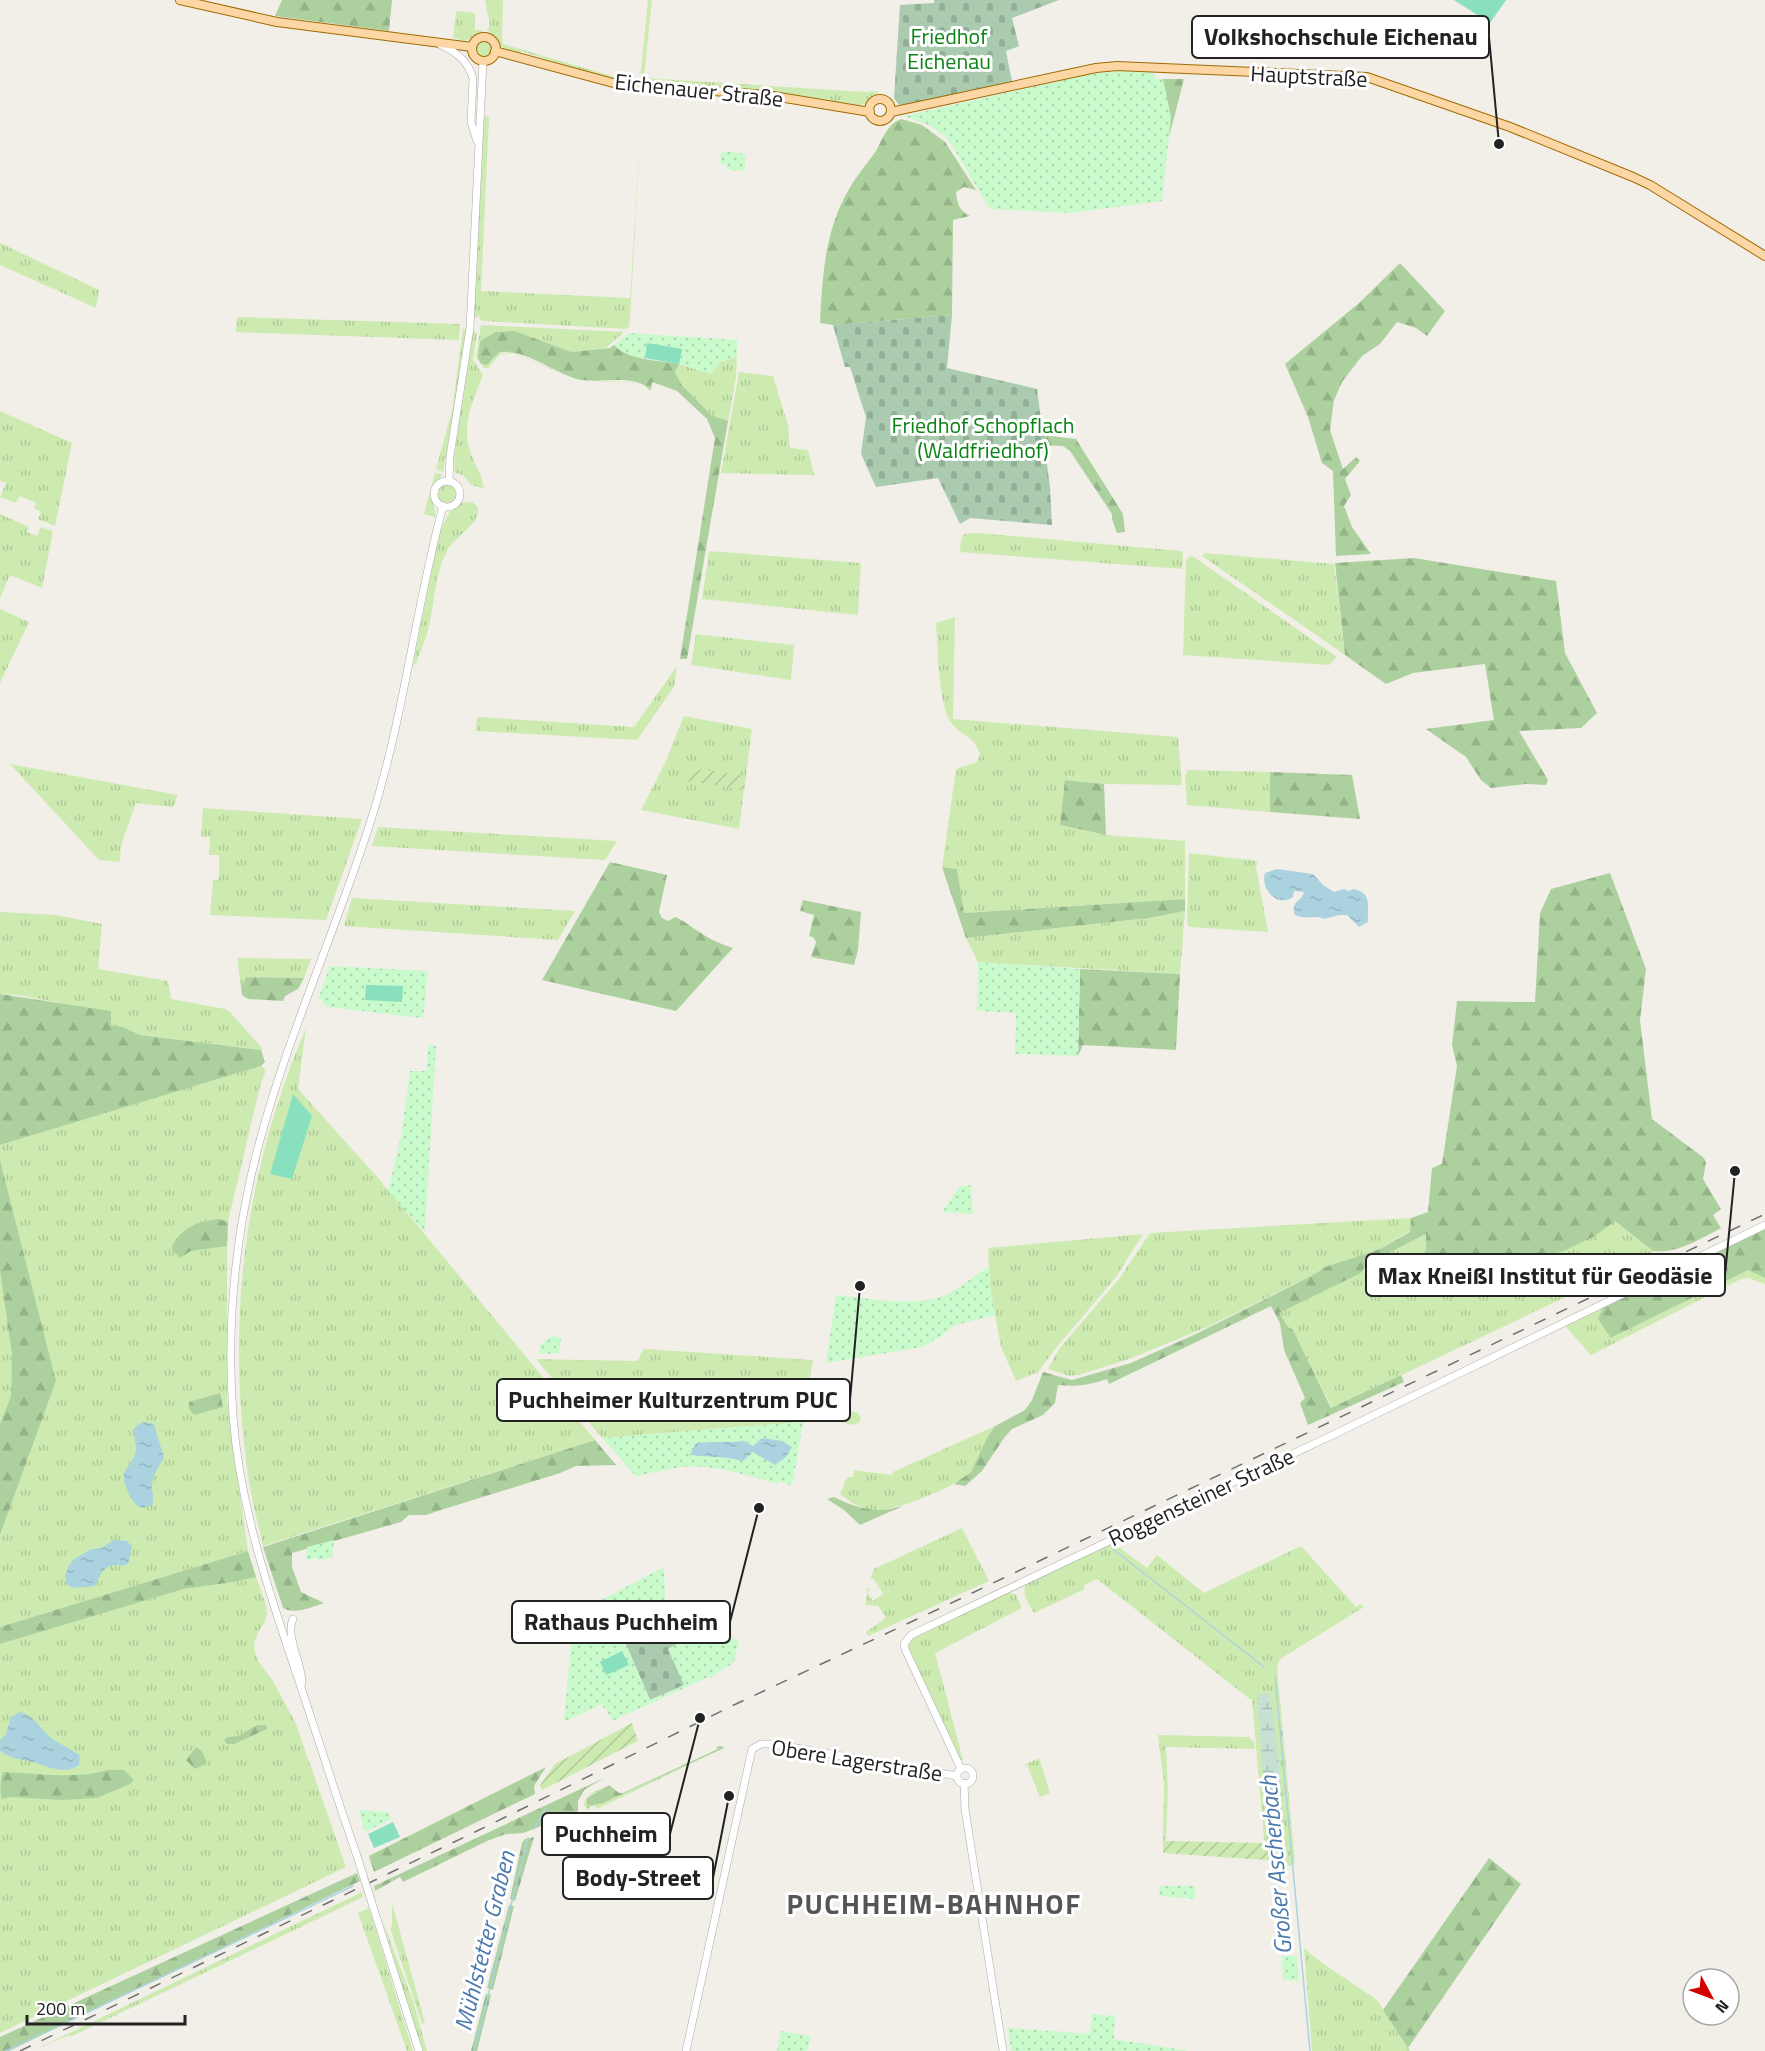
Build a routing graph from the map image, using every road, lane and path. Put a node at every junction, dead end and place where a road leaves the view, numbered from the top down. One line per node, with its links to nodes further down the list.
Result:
1 (180, 0): 2 (main road)
2 (435, 41): 3 (main road); 8 (street)
3 (472, 47): 4 (main road); 5 (main road)
4 (495, 51): 5 (main road); 6 (main road, Eichenauer Straße)
5 (483, 61): 8 (street)
6 (870, 112): 7 (main road); 7 (main road)
7 (891, 112): 9 (main road, Hauptstraße)
8 (478, 146): 10 (street)
9 (1765, 256)
10 (448, 482): 11 (street); 11 (street)
11 (443, 506): 14 (street)
12 (1765, 1225): 15 (street, Roggensteiner Straße)
13 (293, 1618): 14 (street)
14 (302, 1692): 17 (street, bridge)
15 (959, 1773): 16 (street, Obere Lagerstraße); 16 (street, Obere Lagerstraße); 18 (street, Obere Lagerstraße)
16 (964, 1783): 19 (street, Obere Lagerstraße)
17 (419, 2051)
18 (686, 2051)
19 (1003, 2051)

